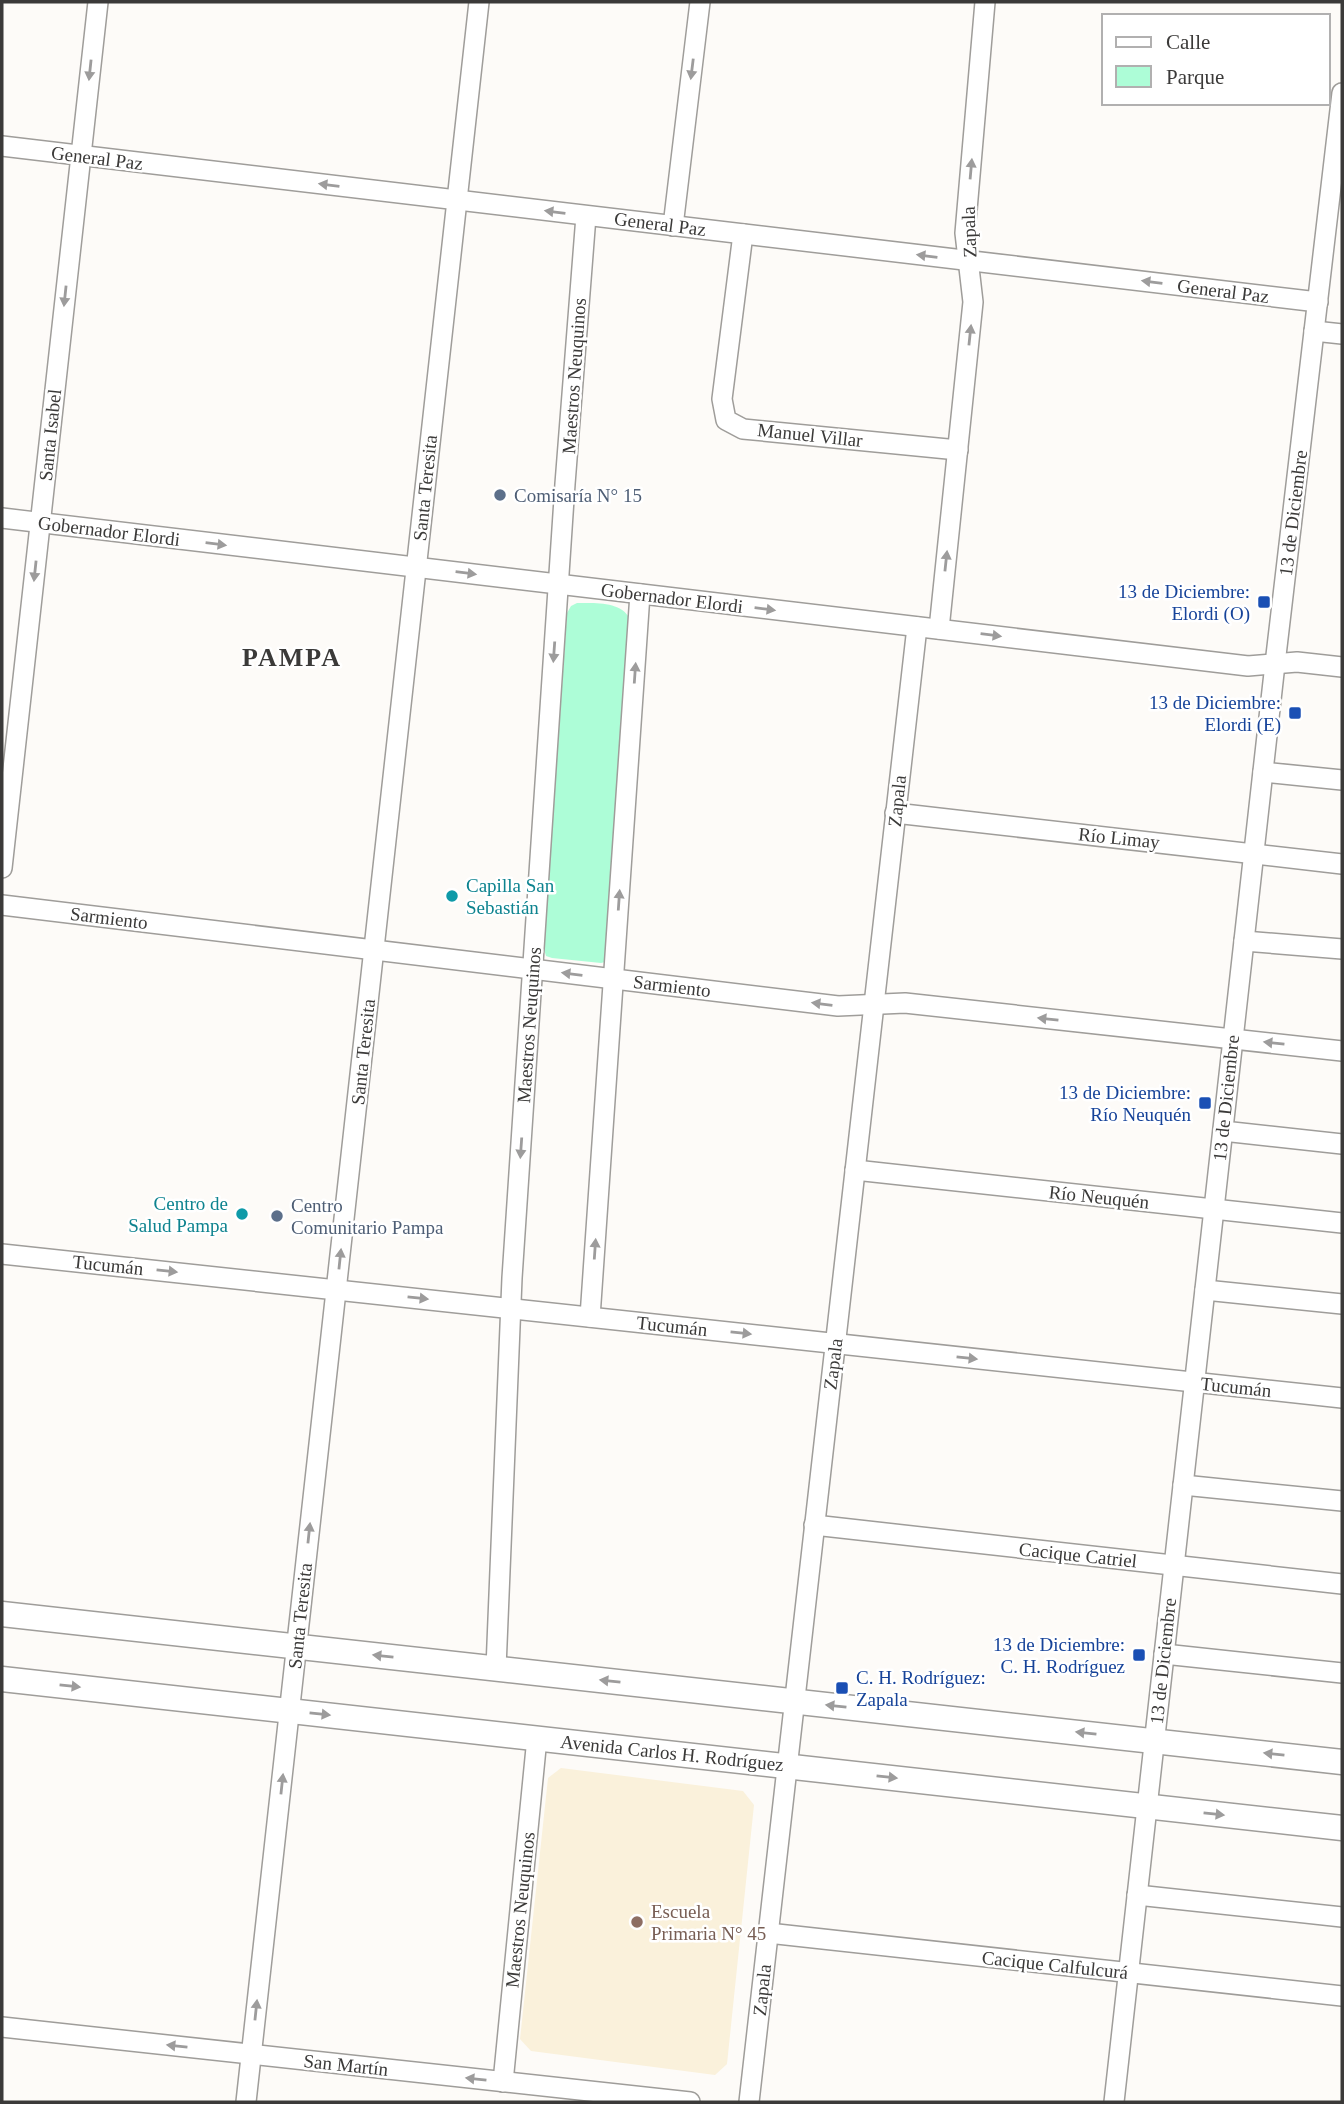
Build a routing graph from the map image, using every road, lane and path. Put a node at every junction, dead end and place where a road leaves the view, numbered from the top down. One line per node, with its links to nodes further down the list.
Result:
1 (98, 2): 7 (street, Santa Isabel, one-way to 7)
2 (479, 2): 8 (street, Santa Teresita)
3 (700, 2): 10 (street, one-way to 10)
4 (985, 2): 12 (street, Zapala, one-way to 4)
5 (1342, 93): 13 (street, 13 de Diciembre)
6 (2, 146): 7 (street, General Paz)
7 (81, 156): 8 (street, General Paz, one-way to 7); 18 (street, Santa Isabel, one-way to 18)
8 (457, 200): 9 (street, General Paz, one-way to 8); 19 (street, Santa Teresita)
9 (586, 216): 10 (street, General Paz); 20 (street, Maestros Neuquinos)
10 (673, 226): 11 (street, General Paz)
11 (743, 234): 12 (street, General Paz, one-way to 11); 16 (street, Manuel Villar)
12 (969, 261): 13 (street, General Paz, one-way to 12); 16 (street, Zapala, one-way to 12)
13 (1318, 302): 14 (street, 13 de Diciembre)
14 (1314, 331): 15 (street); 24 (street, 13 de Diciembre)
15 (1342, 334)
16 (958, 450): 23 (street, Zapala, one-way to 16)
17 (2, 518): 18 (street, Gobernador Elordi)
18 (40, 523): 19 (street, Gobernador Elordi, one-way to 19); 31 (street, Santa Isabel, one-way to 31)
19 (416, 567): 20 (street, Gobernador Elordi, one-way to 20); 35 (street, Santa Teresita)
20 (558, 584): 21 (street, Gobernador Elordi); 36 (street, Maestros Neuquinos, one-way to 36)
21 (640, 594): 22 (street, Gobernador Elordi, one-way to 22); 37 (street, one-way to 21)
22 (917, 626): 23 (street, Gobernador Elordi); 28 (street, Zapala)
23 (939, 629): 24 (street, Gobernador Elordi, one-way to 24)
24 (1275, 664): 25 (street, Gobernador Elordi); 26 (street, 13 de Diciembre)
25 (1342, 667)
26 (1263, 772): 27 (street); 29 (street, 13 de Diciembre)
27 (1342, 780)
28 (895, 813): 29 (street, Río Limay); 38 (street, Zapala)
29 (1254, 853): 30 (street, Río Limay); 33 (street, 13 de Diciembre)
30 (1342, 864)
31 (2, 868)
32 (2, 905): 35 (street, Sarmiento)
33 (1244, 941): 34 (street); 39 (street, 13 de Diciembre)
34 (1342, 949)
35 (374, 950): 36 (street, Sarmiento); 47 (street, Santa Teresita, one-way to 35)
36 (533, 969): 37 (street, Sarmiento, one-way to 36); 50 (street, Maestros Neuquinos, one-way to 50)
37 (614, 979): 38 (street, Sarmiento, one-way to 37); 51 (street, one-way to 37)
38 (874, 1005): 39 (street, Sarmiento, one-way to 38); 43 (street, Zapala)
39 (1233, 1039): 40 (street, Sarmiento, one-way to 39); 41 (street, 13 de Diciembre)
40 (1342, 1051)
41 (1223, 1131): 42 (street); 44 (street, 13 de Diciembre)
42 (1342, 1144)
43 (855, 1170): 44 (street, Río Neuquén); 52 (street, Zapala)
44 (1214, 1209): 45 (street, Río Neuquén); 48 (street, 13 de Diciembre)
45 (1342, 1223)
46 (2, 1254): 47 (street, Tucumán, one-way to 47)
47 (336, 1290): 50 (street, Tucumán, one-way to 50); 61 (street, Santa Teresita, one-way to 47)
48 (1205, 1290): 49 (street); 53 (street, 13 de Diciembre)
49 (1342, 1304)
50 (511, 1308): 51 (street, Tucumán); 63 (street, Maestros Neuquinos)
51 (590, 1317): 52 (street, Tucumán, one-way to 52)
52 (835, 1343): 53 (street, Tucumán, one-way to 53); 57 (street, Zapala)
53 (1194, 1382): 54 (street, Tucumán); 55 (street, 13 de Diciembre)
54 (1342, 1398)
55 (1183, 1485): 56 (street); 58 (street, 13 de Diciembre)
56 (1342, 1501)
57 (814, 1525): 58 (street, Cacique Catriel); 66 (street, Zapala)
58 (1174, 1566): 59 (street, Cacique Catriel); 62 (street, 13 de Diciembre)
59 (1342, 1584)
60 (2, 1614): 61 (main road)
61 (297, 1646): 63 (main road, one-way to 61); 67 (street, Santa Teresita)
62 (1164, 1654): 64 (street); 69 (street, 13 de Diciembre)
63 (496, 1668): 66 (main road, one-way to 63)
64 (1342, 1673)
65 (2, 1679): 67 (main road, Avenida Carlos H. Rodríguez, one-way to 67)
66 (794, 1701): 69 (main road, one-way to 66); 71 (street, Zapala)
67 (290, 1711): 68 (main road, Avenida Carlos H. Rodríguez, one-way to 68); 80 (street, Santa Teresita, one-way to 67)
68 (537, 1738): 71 (main road, Avenida Carlos H. Rodríguez); 81 (street, Maestros Neuquinos)
69 (1154, 1741): 70 (main road, one-way to 69); 72 (street, 13 de Diciembre)
70 (1342, 1762)
71 (787, 1766): 72 (main road, Avenida Carlos H. Rodríguez, one-way to 72); 76 (street, Zapala)
72 (1147, 1806): 73 (main road, Avenida Carlos H. Rodríguez, one-way to 73); 74 (street, 13 de Diciembre)
73 (1342, 1828)
74 (1137, 1895): 75 (street); 77 (street, 13 de Diciembre)
75 (1342, 1917)
76 (768, 1933): 77 (street, Cacique Calfulcurá); 85 (street, Zapala)
77 (1128, 1973): 78 (street, Cacique Calfulcurá); 86 (street, 13 de Diciembre)
78 (1342, 1997)
79 (2, 2027): 80 (street, San Martín, one-way to 79)
80 (251, 2054): 81 (street, San Martín, one-way to 80); 83 (street, Santa Teresita)
81 (503, 2082): 82 (street, San Martín)
82 (530, 2094): 84 (street, San Martín)
83 (246, 2102)
84 (690, 2102)
85 (749, 2102)
86 (1114, 2102)

